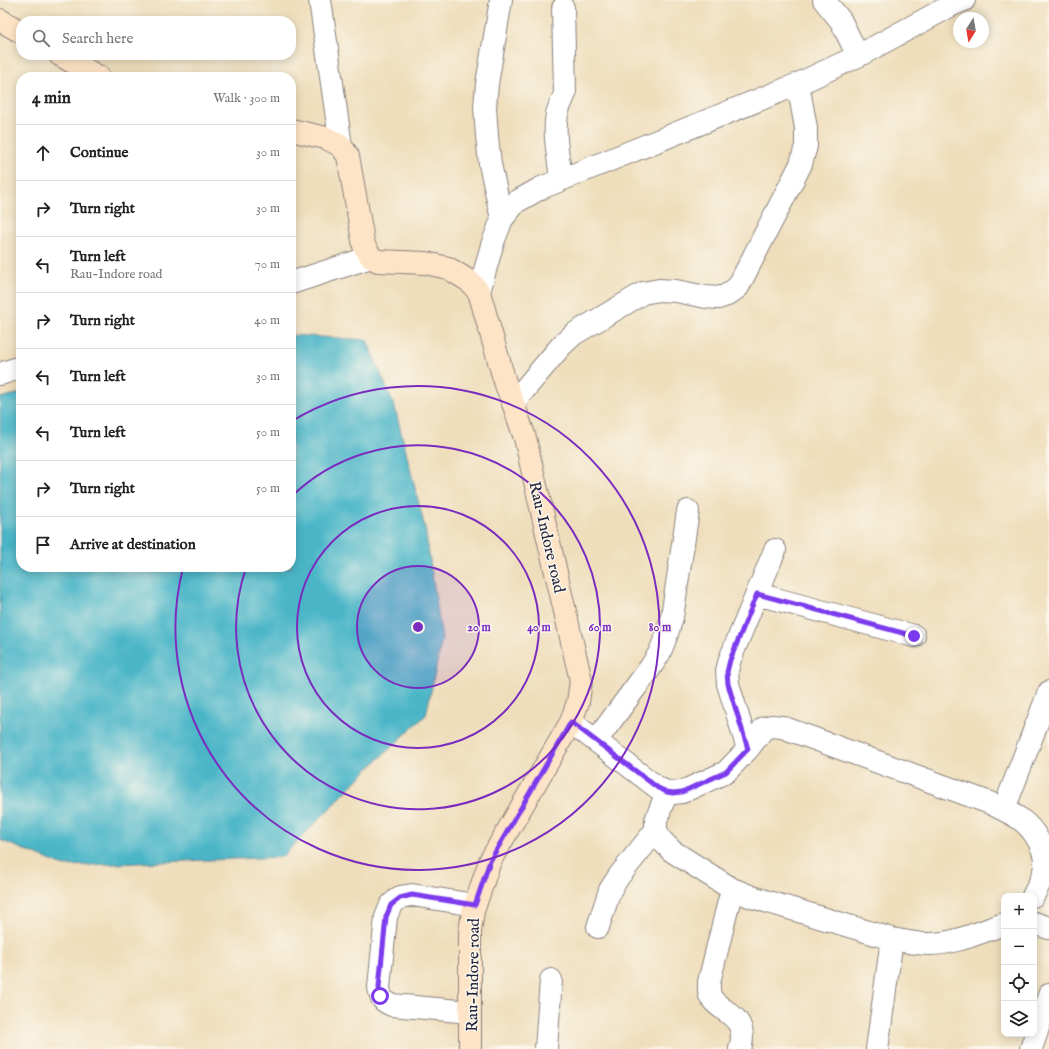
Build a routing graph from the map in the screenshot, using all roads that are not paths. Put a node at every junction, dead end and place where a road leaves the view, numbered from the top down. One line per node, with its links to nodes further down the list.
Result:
1 (320, 0): 8 (street)
2 (333, 0): 8 (street)
3 (501, 0): 17 (street)
4 (824, 0): 10 (street)
5 (964, 0): 10 (street)
6 (563, 8): 16 (street)
7 (0, 20): 9 (main road)
8 (324, 23): 15 (street)
9 (16, 29)
10 (858, 56): 13 (street)
11 (69, 60): 12 (main road)
12 (90, 72)
13 (798, 84): 16 (street); 23 (street)
14 (296, 131): 15 (main road)
15 (341, 146): 18 (main road)
16 (562, 180): 17 (street)
17 (502, 219): 20 (street)
18 (371, 257): 19 (street); 20 (main road, Rau-Indore road)
19 (296, 281)
20 (478, 292): 23 (main road, Rau-Indore road)
21 (16, 369): 22 (street)
22 (0, 374)
23 (513, 403): 29 (main road, Rau-Indore road)
24 (688, 511): 30 (street)
25 (775, 550): 26 (street)
26 (757, 594): 27 (street); 31 (street)
27 (914, 636)
28 (1049, 692): 33 (street)
29 (571, 722): 30 (street); 38 (main road, Rau-Indore road)
30 (596, 741): 32 (street)
31 (748, 749): 32 (street); 33 (street)
32 (667, 792): 34 (street)
33 (1004, 809): 35 (street)
34 (656, 830): 36 (street); 41 (street)
35 (1047, 867): 37 (street)
36 (732, 889): 43 (street); 49 (street)
37 (1035, 893)
38 (475, 905): 46 (main road, Rau-Indore road); 46 (street)
39 (1037, 924): 42 (street)
40 (1001, 925): 43 (street)
41 (598, 927)
42 (1049, 928)
43 (892, 939): 50 (street)
44 (551, 980): 48 (street)
45 (1049, 995): 51 (street)
46 (470, 1012): 47 (main road, Rau-Indore road)
47 (470, 1049)
48 (546, 1049)
49 (740, 1049)
50 (877, 1049)
51 (1031, 1049)

